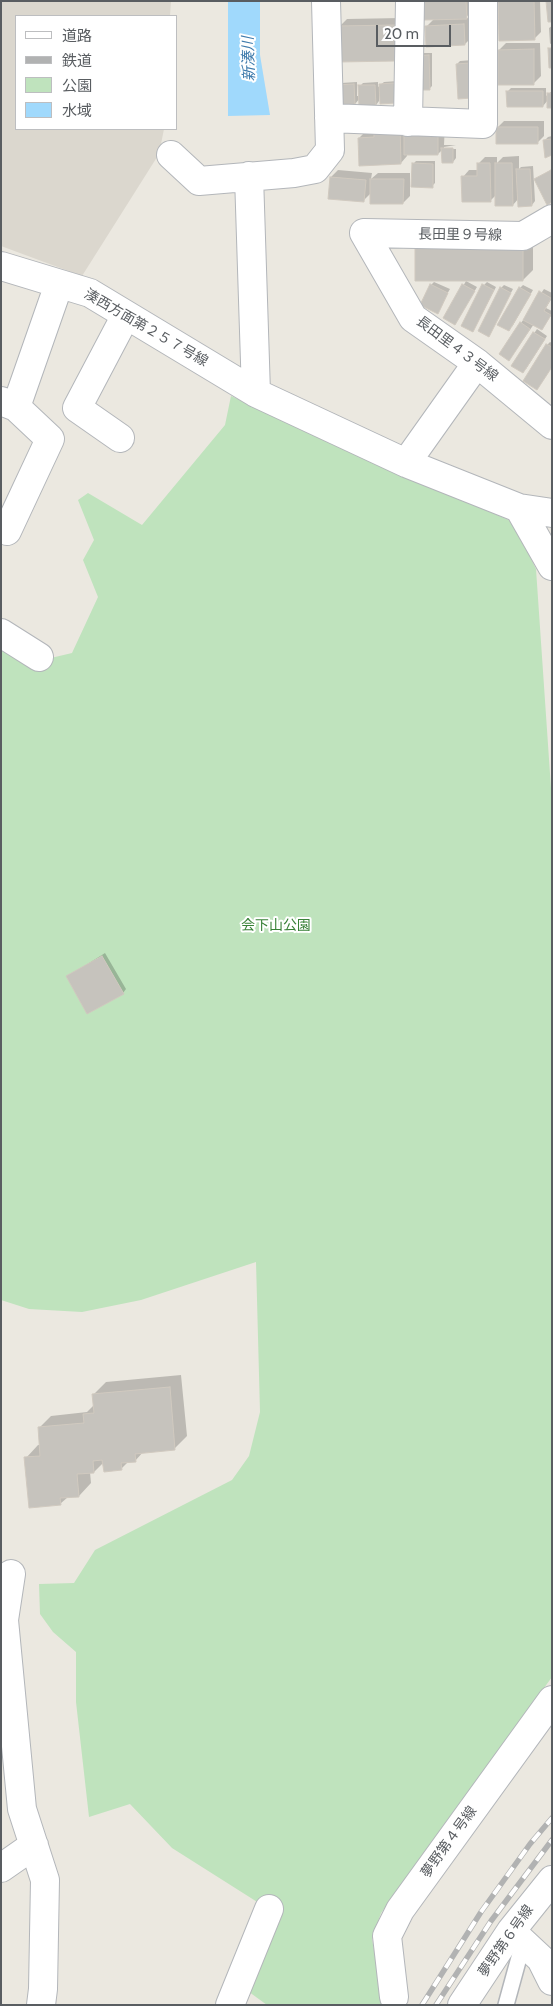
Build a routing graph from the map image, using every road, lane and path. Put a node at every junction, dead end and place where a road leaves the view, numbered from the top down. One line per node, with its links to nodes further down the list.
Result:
1 (326, 1): 4 (street)
2 (410, 1): 5 (street)
3 (483, 1): 5 (street)
4 (329, 118): 5 (street); 7 (street)
5 (408, 122)
6 (171, 155): 7 (street)
7 (249, 176): 14 (street)
8 (552, 220): 9 (street, 長田里９号線)
9 (364, 233): 13 (street, 長田里４３号線)
10 (1, 266): 11 (street, 湊西方面第２５７号線)
11 (59, 284): 12 (street, 湊西方面第２５７号線); 15 (street)
12 (126, 315): 14 (street, 湊西方面第２５７号線); 17 (street)
13 (477, 363): 16 (street, 長田里４３号線); 18 (street)
14 (256, 394): 18 (street, 湊西方面第２５７号線)
15 (9, 404): 21 (street)
16 (551, 425)
17 (120, 438)
18 (406, 464): 19 (street, 湊西方面第２５７号線)
19 (520, 508): 20 (street, 湊西方面第２５７号線); 22 (street)
20 (552, 513)
21 (7, 530)
22 (552, 566)
23 (1, 633): 24 (street)
24 (39, 657)
25 (11, 1574): 27 (street)
26 (552, 1700): 33 (street, 夢野第４号線)
27 (34, 1845): 28 (street); 34 (street)
28 (1, 1868)
29 (552, 1880): 31 (street, 夢野第６号線)
30 (269, 1909): 35 (street)
31 (517, 1937): 32 (street); 36 (street, 夢野第６号線); 37 (lane)
32 (552, 1981)
33 (394, 1997)
34 (41, 2005)
35 (230, 2005)
36 (462, 2005)
37 (506, 2005)

